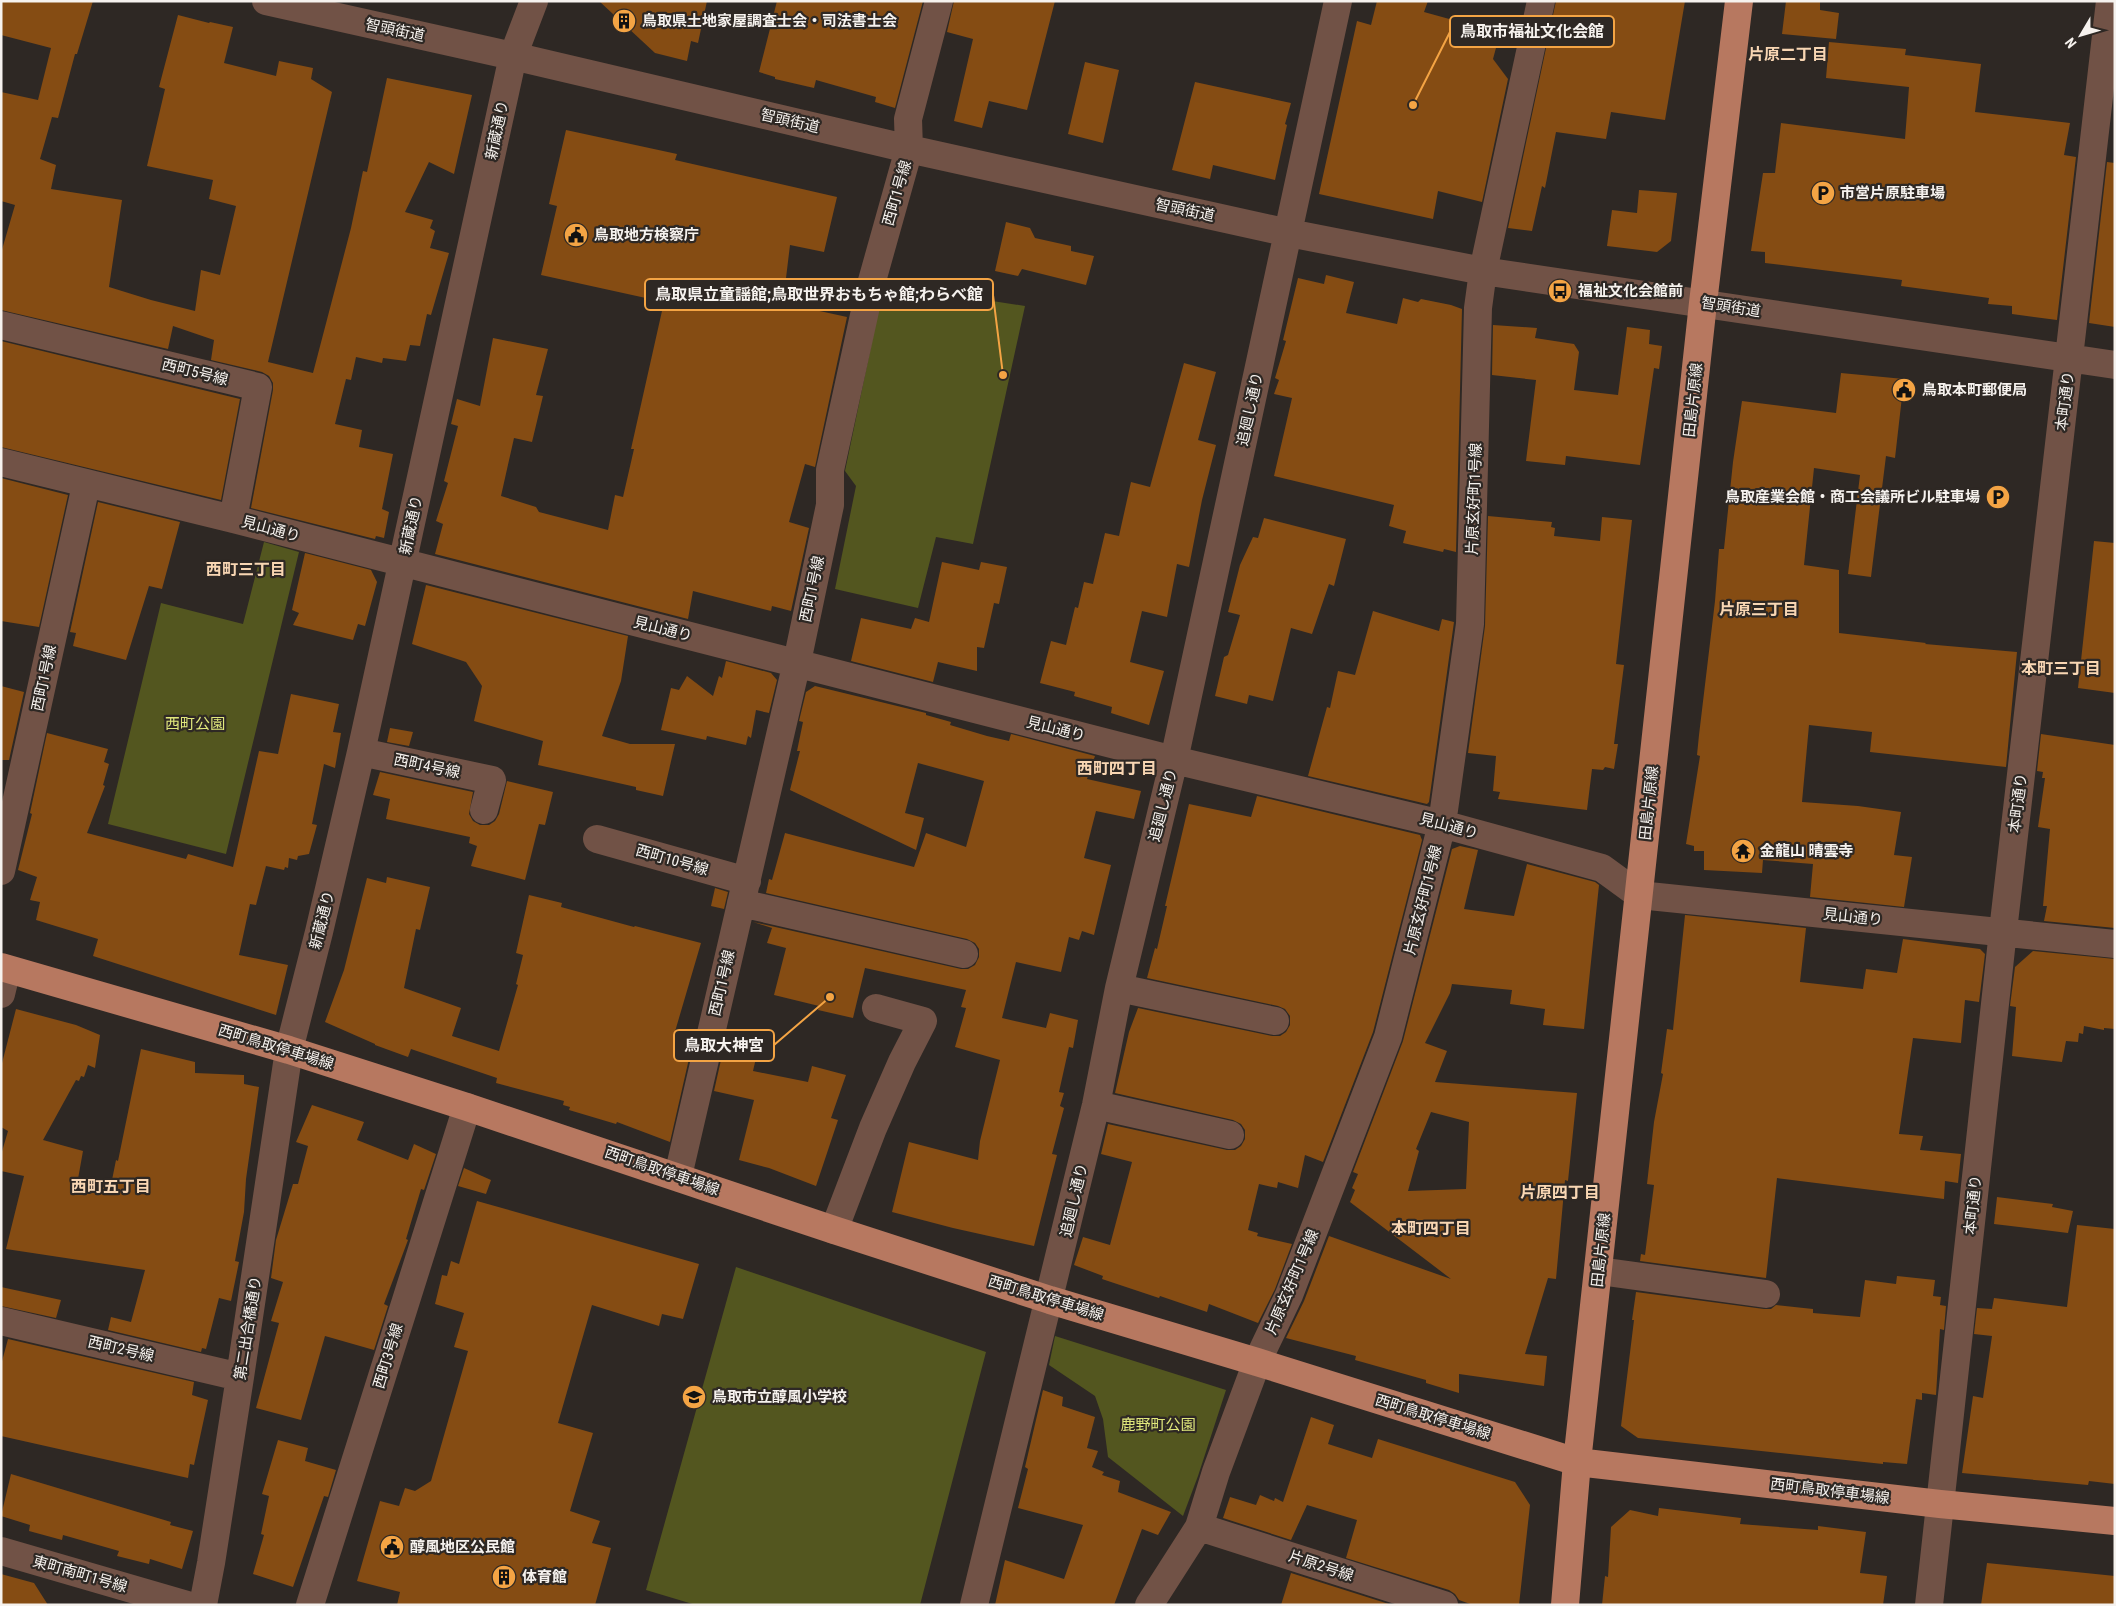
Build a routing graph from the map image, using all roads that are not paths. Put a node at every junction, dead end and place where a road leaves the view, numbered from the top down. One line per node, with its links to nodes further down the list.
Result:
1 (266, 1): 8 (street, 智頭街道)
2 (534, 1): 8 (street, 新蔵通り)
3 (939, 1): 9 (street, 西町1号線)
4 (1338, 1): 10 (street, 追廻し通り)
5 (1541, 1): 11 (street, 片原玄好町1号線)
6 (1739, 1): 12 (main road, 田島片原線)
7 (2110, 1): 14 (street, 本町通り)
8 (513, 56): 9 (street, 智頭街道); 19 (street, 新蔵通り)
9 (909, 149): 10 (street, 智頭街道); 20 (street, 西町1号線)
10 (1289, 233): 11 (street, 智頭街道); 22 (street, 追廻し通り)
11 (1483, 272): 12 (street, 智頭街道); 24 (street, 片原玄好町1号線)
12 (1703, 303): 14 (street, 智頭街道); 28 (main road, 田島片原線)
13 (1, 325): 18 (street, 西町5号線)
14 (2070, 358): 15 (street, 智頭街道); 29 (street, 本町通り)
15 (2115, 365)
16 (1, 462): 17 (street, 見山通り)
17 (86, 484): 18 (street, 見山通り); 26 (street, 西町1号線)
18 (233, 519): 19 (street, 見山通り)
19 (402, 563): 20 (street, 見山通り); 21 (street, 新蔵通り)
20 (797, 662): 22 (street, 見山通り); 27 (street, 西町1号線)
21 (362, 752): 23 (street, 西町4号線); 36 (street, 新蔵通り)
22 (1174, 760): 24 (street, 見山通り); 33 (street, 追廻し通り)
23 (484, 810)
24 (1442, 824): 28 (street, 見山通り); 46 (street, 片原玄好町1号線)
25 (597, 839): 27 (street, 西町10号線)
26 (1, 871)
27 (744, 892): 31 (street, 西町10号線); 40 (street, 西町1号線)
28 (1639, 895): 29 (street, 見山通り); 42 (main road, 田島片原線)
29 (2003, 932): 30 (street, 見山通り); 49 (street, 本町通り)
30 (2115, 944)
31 (964, 954)
32 (3, 977): 36 (main road, 西町鳥取停車場線)
33 (1119, 988): 35 (street); 37 (street, 追廻し通り)
34 (876, 1008): 41 (street)
35 (1275, 1021)
36 (289, 1050): 38 (main road, 西町鳥取停車場線); 47 (street, 第二出合橋通り)
37 (1096, 1104): 39 (street); 44 (street, 追廻し通り)
38 (466, 1107): 40 (main road, 西町鳥取停車場線); 55 (street, 西町3号線)
39 (1230, 1135)
40 (678, 1176): 41 (main road, 西町鳥取停車場線)
41 (834, 1230): 44 (main road, 西町鳥取停車場線)
42 (1599, 1271): 43 (street); 48 (main road, 田島片原線)
43 (1766, 1294)
44 (1050, 1300): 46 (main road, 西町鳥取停車場線); 56 (street, 追廻し通り)
45 (1, 1321): 47 (street, 西町2号線)
46 (1257, 1362): 48 (main road, 西町鳥取停車場線); 51 (street, 片原玄好町1号線)
47 (240, 1377): 54 (street, 第二出合橋通り)
48 (1577, 1462): 49 (main road, 西町鳥取停車場線); 59 (main road, 田島片原線)
49 (1940, 1504): 50 (main road, 西町鳥取停車場線); 60 (street, 本町通り)
50 (2115, 1521)
51 (1199, 1527): 57 (street, 片原玄好町1号線); 58 (street, 片原2号線)
52 (1, 1551): 53 (street, 東町南町1号線)
53 (187, 1605)
54 (202, 1605)
55 (310, 1605)
56 (974, 1605)
57 (1149, 1605)
58 (1444, 1605)
59 (1565, 1605)
60 (1929, 1605)

